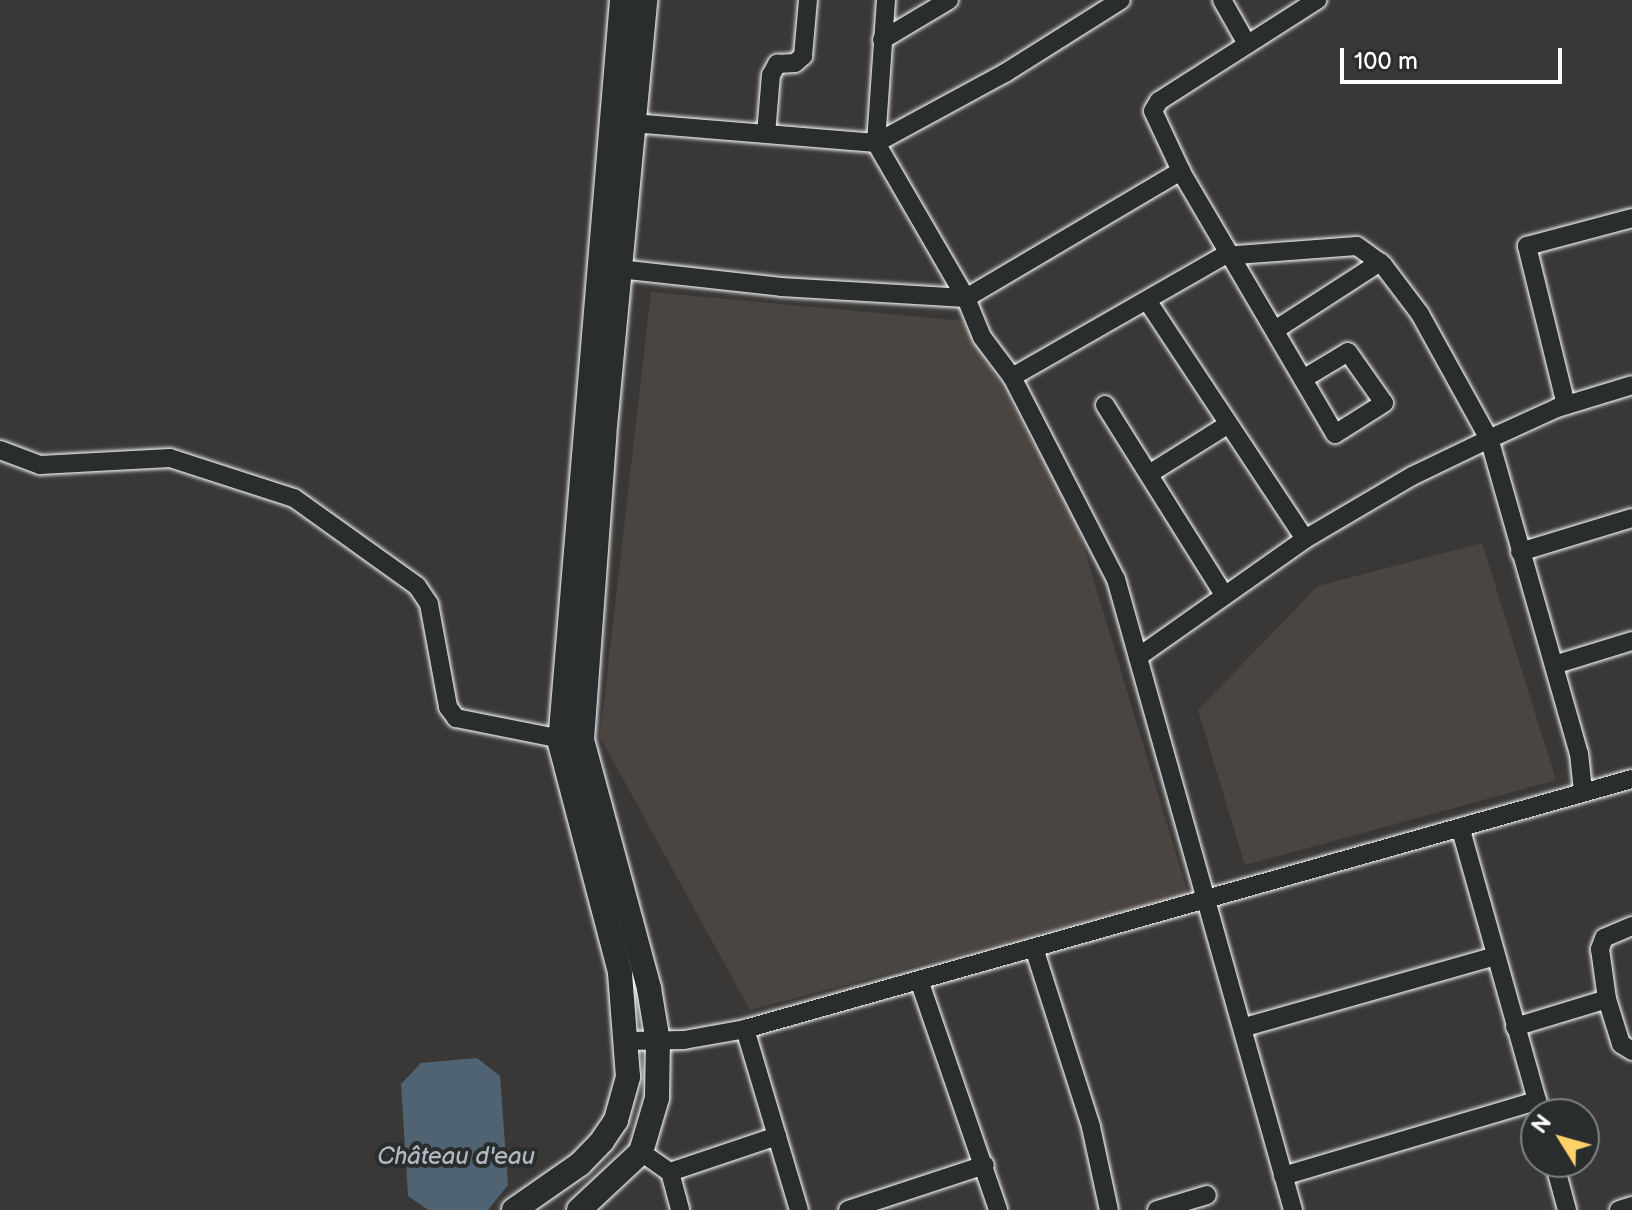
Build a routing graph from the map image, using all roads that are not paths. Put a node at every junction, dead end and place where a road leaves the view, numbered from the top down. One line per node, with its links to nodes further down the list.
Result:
1 (622, 0): 38 (main road)
2 (645, 0): 11 (main road)
3 (808, 0): 12 (street)
4 (886, 0): 9 (street)
5 (949, 0): 9 (street)
6 (1121, 0): 13 (street)
7 (1222, 0): 10 (street)
8 (1317, 0): 10 (street)
9 (882, 40): 13 (street)
10 (1247, 44): 14 (street)
11 (632, 123): 12 (street); 18 (main road)
12 (766, 134): 13 (street)
13 (876, 143): 19 (street)
14 (1181, 171): 16 (street); 19 (street)
15 (1632, 218): 26 (street)
16 (1231, 254): 17 (street); 20 (street); 21 (street)
17 (1380, 262): 21 (street); 28 (street)
18 (619, 269): 19 (street); 38 (main road)
19 (966, 298): 22 (street)
20 (1148, 302): 22 (street); 27 (street)
21 (1275, 330): 23 (street)
22 (1012, 377): 36 (street)
23 (1303, 379): 23 (street)
24 (1632, 385): 26 (street)
25 (1105, 405): 30 (street)
26 (1566, 405): 28 (street)
27 (1227, 425): 30 (street); 32 (street)
28 (1489, 439): 32 (street); 33 (street)
29 (0, 450): 38 (street)
30 (1149, 474): 34 (street)
31 (1632, 518): 33 (street)
32 (1305, 539): 34 (street)
33 (1520, 552): 37 (street)
34 (1224, 595): 36 (street)
35 (1632, 641): 37 (street)
36 (1138, 657): 42 (street)
37 (1554, 665): 40 (street)
38 (571, 741): 51 (main road); 52 (main road)
39 (1632, 779): 40 (street)
40 (1583, 791): 41 (street)
41 (1461, 830): 42 (street); 45 (street)
42 (1204, 900): 44 (street); 48 (street)
43 (1632, 926): 47 (street)
44 (1034, 948): 46 (street); 70 (street)
45 (1496, 956): 48 (street); 49 (street)
46 (920, 983): 50 (street); 58 (street)
47 (1607, 999): 49 (street); 53 (street)
48 (1245, 1027): 60 (street)
49 (1515, 1027): 54 (street)
50 (745, 1029): 52 (street); 56 (street)
51 (627, 1041): 52 (street); 64 (main road)
52 (658, 1042): 57 (main road)
53 (1632, 1051)
54 (1536, 1098)
55 (1520, 1113): 60 (street)
56 (777, 1136): 59 (street); 67 (street)
57 (641, 1152): 59 (street); 65 (main road)
58 (985, 1165): 68 (street); 69 (street)
59 (670, 1172): 66 (street)
60 (1283, 1176): 72 (street)
61 (1558, 1178): 73 (street)
62 (1207, 1195): 71 (street)
63 (1632, 1206): 74 (street)
64 (514, 1210)
65 (581, 1210)
66 (680, 1210)
67 (799, 1210)
68 (848, 1210)
69 (998, 1210)
70 (1109, 1210)
71 (1157, 1210)
72 (1293, 1210)
73 (1567, 1210)
74 (1619, 1210)

